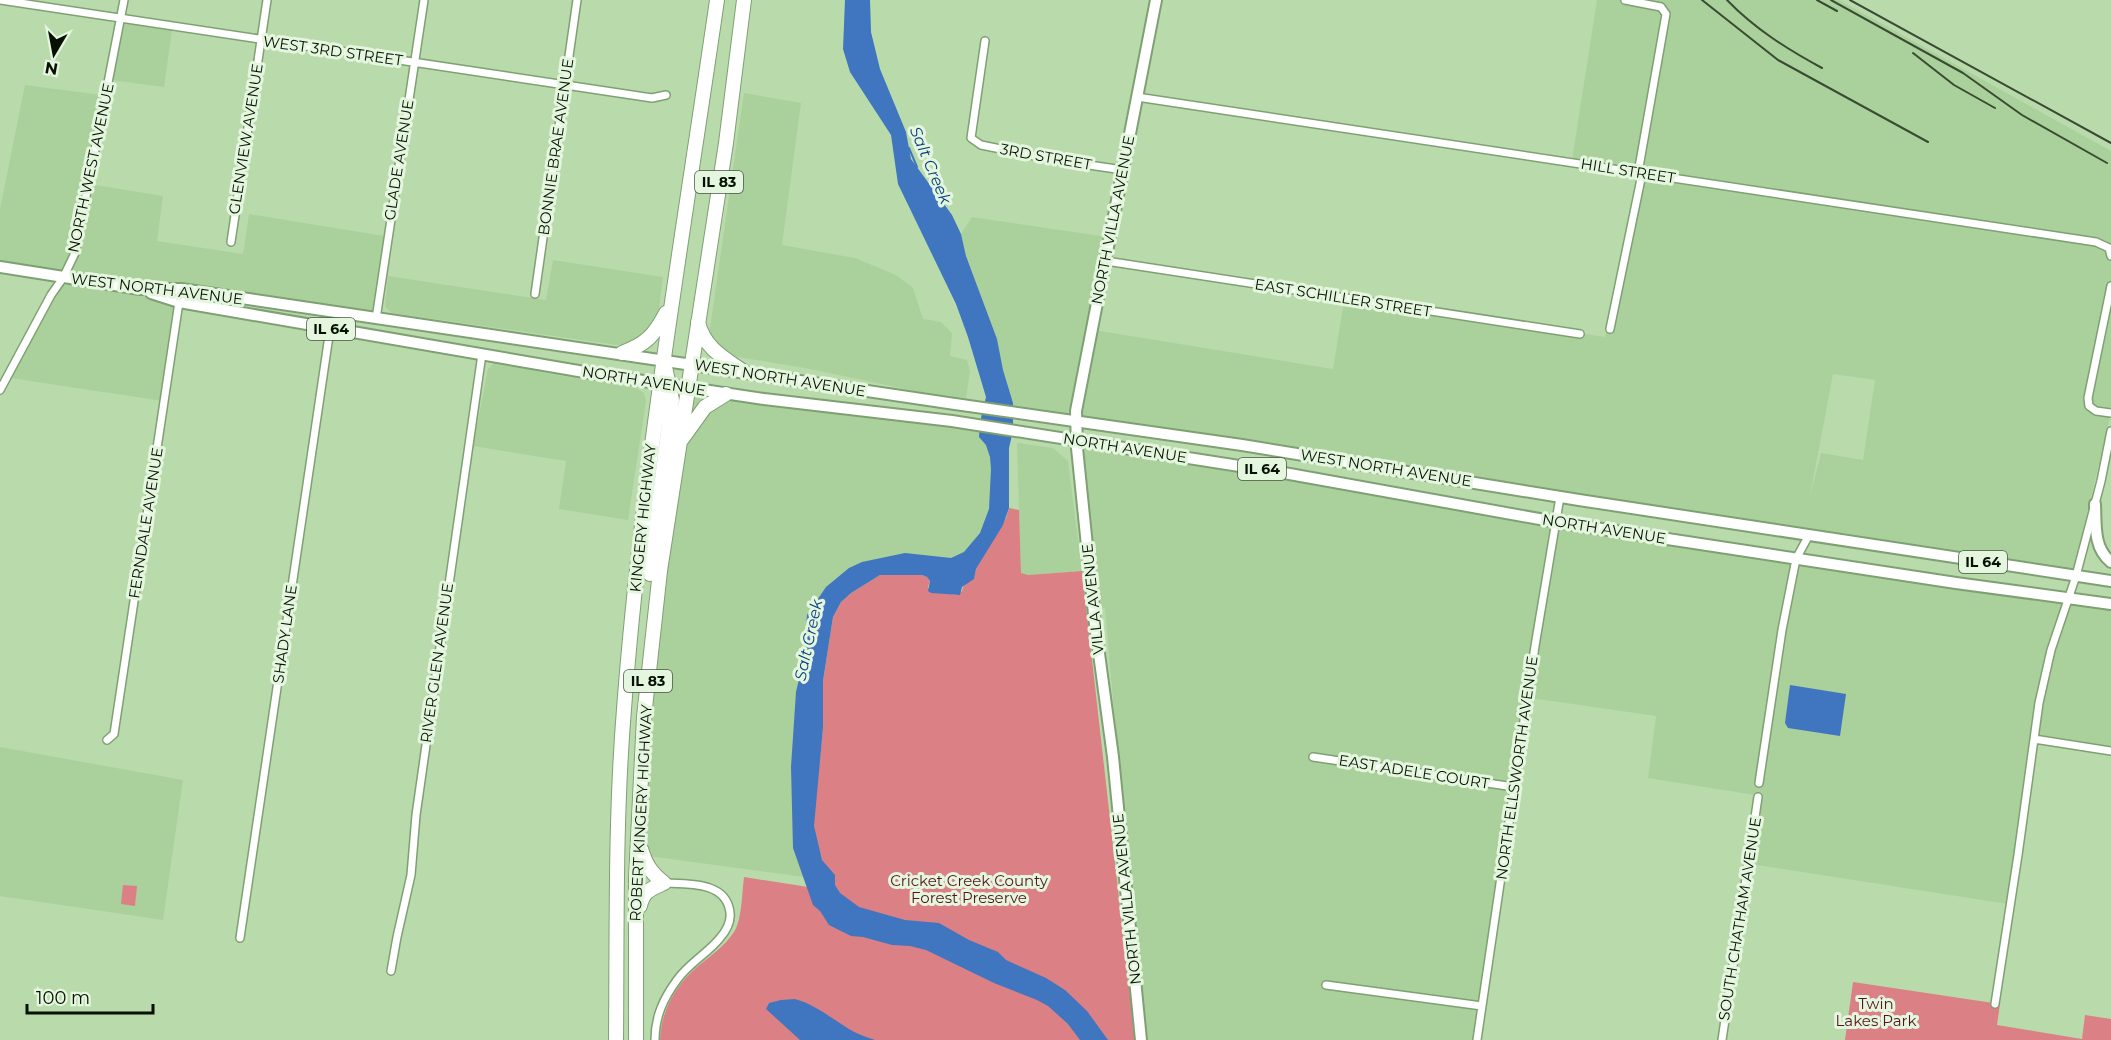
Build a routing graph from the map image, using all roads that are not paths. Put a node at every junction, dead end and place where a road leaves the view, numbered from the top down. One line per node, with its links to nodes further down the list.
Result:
1 (0, 0): 10 (street, WEST 3RD STREET)
2 (124, 0): 10 (street, NORTH WEST AVENUE)
3 (267, 0): 11 (street, GLENVIEW AVENUE)
4 (424, 0): 13 (street, GLADE AVENUE)
5 (578, 0): 14 (street, BONNIE BRAE AVENUE)
6 (717, 0): 27 (highway, KINGERY HIGHWAY / IL 83)
7 (744, 0): 30 (highway, KINGERY HIGHWAY / IL 83)
8 (1156, 0): 16 (main road, NORTH VILLA AVENUE)
9 (1624, 0): 18 (street)
10 (121, 18): 11 (street, WEST 3RD STREET); 23 (street, NORTH WEST AVENUE)
11 (261, 40): 13 (street, WEST 3RD STREET); 19 (street, GLENVIEW AVENUE)
12 (985, 41): 17 (street, 3RD STREET)
13 (414, 63): 14 (street, WEST 3RD STREET); 29 (street, GLADE AVENUE)
14 (565, 85): 15 (street, WEST 3RD STREET); 26 (street, BONNIE BRAE AVENUE)
15 (666, 95)
16 (1137, 97): 17 (main road, NORTH VILLA AVENUE); 18 (street, HILL STREET)
17 (1124, 170): 21 (main road, NORTH VILLA AVENUE)
18 (1640, 173): 20 (street, HILL STREET); 32 (street)
19 (231, 242)
20 (2111, 256)
21 (1106, 261): 33 (street, EAST SCHILLER STREET); 44 (main road, NORTH VILLA AVENUE)
22 (0, 267): 23 (main road, WEST NORTH AVENUE / IL 64)
23 (63, 278): 25 (main road, WEST NORTH AVENUE / IL 64); 41 (street, NORTH WEST AVENUE)
24 (2111, 286): 43 (street)
25 (140, 290): 28 (main road, NORTH AVENUE / IL 64); 29 (main road, WEST NORTH AVENUE / IL 64)
26 (535, 294)
27 (673, 300): 34 (highway); 36 (highway, KINGERY HIGHWAY / IL 83)
28 (180, 302): 31 (main road, NORTH AVENUE / IL 64); 60 (street, FERNDALE AVENUE)
29 (376, 319): 34 (main road, WEST NORTH AVENUE / IL 64)
30 (697, 319): 37 (highway, KINGERY HIGHWAY / IL 83); 38 (highway)
31 (330, 329): 35 (main road, NORTH AVENUE / IL 64); 70 (street, SHADY LANE)
32 (1610, 329)
33 (1580, 334)
34 (622, 353): 36 (main road, WEST NORTH AVENUE / IL 64)
35 (482, 354): 39 (main road, NORTH AVENUE / IL 64); 71 (street, RIVER GLEN AVENUE)
36 (664, 359): 37 (main road, WEST NORTH AVENUE / IL 64); 39 (highway, KINGERY HIGHWAY / IL 83)
37 (692, 364): 38 (main road, WEST NORTH AVENUE / IL 64); 40 (highway, KINGERY HIGHWAY / IL 83)
38 (744, 372): 44 (main road, WEST NORTH AVENUE / IL 64)
39 (665, 384): 40 (main road, NORTH AVENUE / IL 64); 58 (highway); 75 (highway, KINGERY HIGHWAY / IL 83)
40 (688, 388): 42 (main road, NORTH AVENUE / IL 64); 47 (highway, KINGERY HIGHWAY / IL 83)
41 (0, 390)
42 (726, 394): 46 (main road, NORTH AVENUE / IL 64); 47 (highway)
43 (2111, 413)
44 (1076, 422): 46 (main road, NORTH VILLA AVENUE); 48 (main road, WEST NORTH AVENUE / IL 64)
45 (2111, 431): 49 (street)
46 (1076, 440): 50 (main road, NORTH AVENUE / IL 64); 62 (main road, VILLA AVENUE)
47 (679, 444): 58 (highway, ROBERT KINGERY HIGHWAY / IL 83)
48 (1560, 497): 50 (street, NORTH ELLSWORTH AVENUE); 51 (main road, NORTH AVENUE / IL 64)
49 (2095, 504): 53 (main road); 54 (street)
50 (1556, 522): 52 (main road, NORTH AVENUE / IL 64); 65 (street, NORTH ELLSWORTH AVENUE)
51 (1809, 535): 52 (street); 54 (main road, NORTH AVENUE / IL 64)
52 (1796, 559): 56 (main road, NORTH AVENUE / IL 64); 64 (street)
53 (2111, 562)
54 (2076, 576): 55 (main road, NORTH AVENUE / IL 64); 56 (street)
55 (2111, 581)
56 (2067, 598): 57 (main road, NORTH AVENUE / IL 64); 59 (street)
57 (2111, 604)
58 (654, 628): 67 (highway, ROBERT KINGERY HIGHWAY / IL 83)
59 (2034, 739): 61 (street); 73 (street)
60 (107, 740)
61 (2111, 751)
62 (1113, 757): 78 (main road, NORTH VILLA AVENUE)
63 (1313, 757): 65 (street, EAST ADELE COURT)
64 (1760, 783)
65 (1514, 787): 74 (street, NORTH ELLSWORTH AVENUE)
66 (1758, 797): 80 (street, SOUTH CHATHAM AVENUE)
67 (638, 840): 68 (highway); 69 (highway, ROBERT KINGERY HIGHWAY / IL 83)
68 (664, 883): 69 (highway); 77 (street)
69 (636, 930): 76 (highway, ROBERT KINGERY HIGHWAY / IL 83)
70 (240, 938)
71 (392, 971)
72 (1326, 985): 74 (street)
73 (1995, 1004)
74 (1482, 1006): 79 (street, NORTH ELLSWORTH AVENUE)
75 (616, 1040)
76 (636, 1040)
77 (655, 1040)
78 (1142, 1040)
79 (1477, 1040)
80 (1722, 1040)

